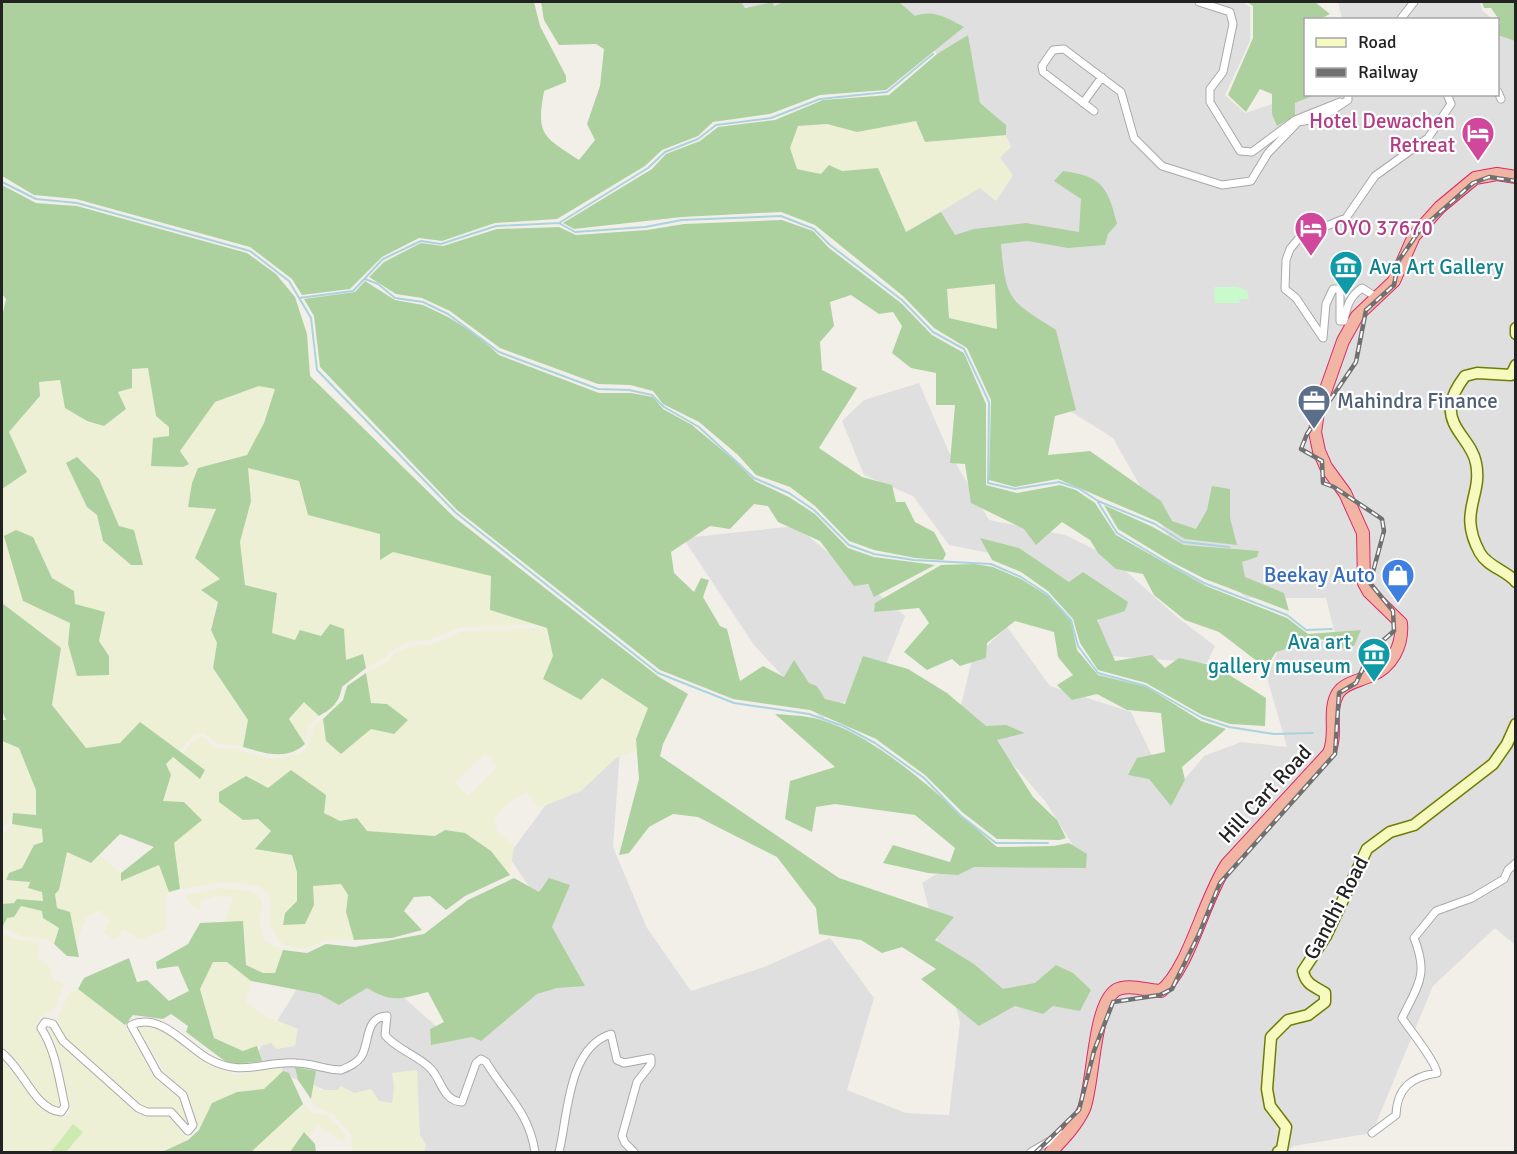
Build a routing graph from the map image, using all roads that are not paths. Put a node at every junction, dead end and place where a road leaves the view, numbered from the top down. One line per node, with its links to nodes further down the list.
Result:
1 (1199, 2): 7 (street)
2 (1414, 2): 3 (street)
3 (1402, 18)
4 (1102, 77): 7 (street); 9 (street); 9 (street)
5 (1448, 96): 12 (street)
6 (1499, 96): 8 (street)
7 (1348, 97)
8 (1501, 99)
9 (1083, 103): 10 (street)
10 (1094, 111)
11 (1515, 177): 12 (highway, Hill Cart Road)
12 (1376, 297): 20 (highway, Hill Cart Road)
13 (1515, 328): 14 (main road)
14 (1515, 334)
15 (1515, 365): 16 (main road)
16 (1515, 582)
17 (1515, 724): 27 (main road, Gandhi Road)
18 (1515, 863): 21 (street)
19 (2, 1053): 22 (street)
20 (1072, 1129): 25 (street); 26 (highway, Hill Cart Road)
21 (1372, 1133)
22 (535, 1152)
23 (559, 1152): 24 (street)
24 (634, 1152)
25 (1031, 1152)
26 (1051, 1152)
27 (1278, 1152)

